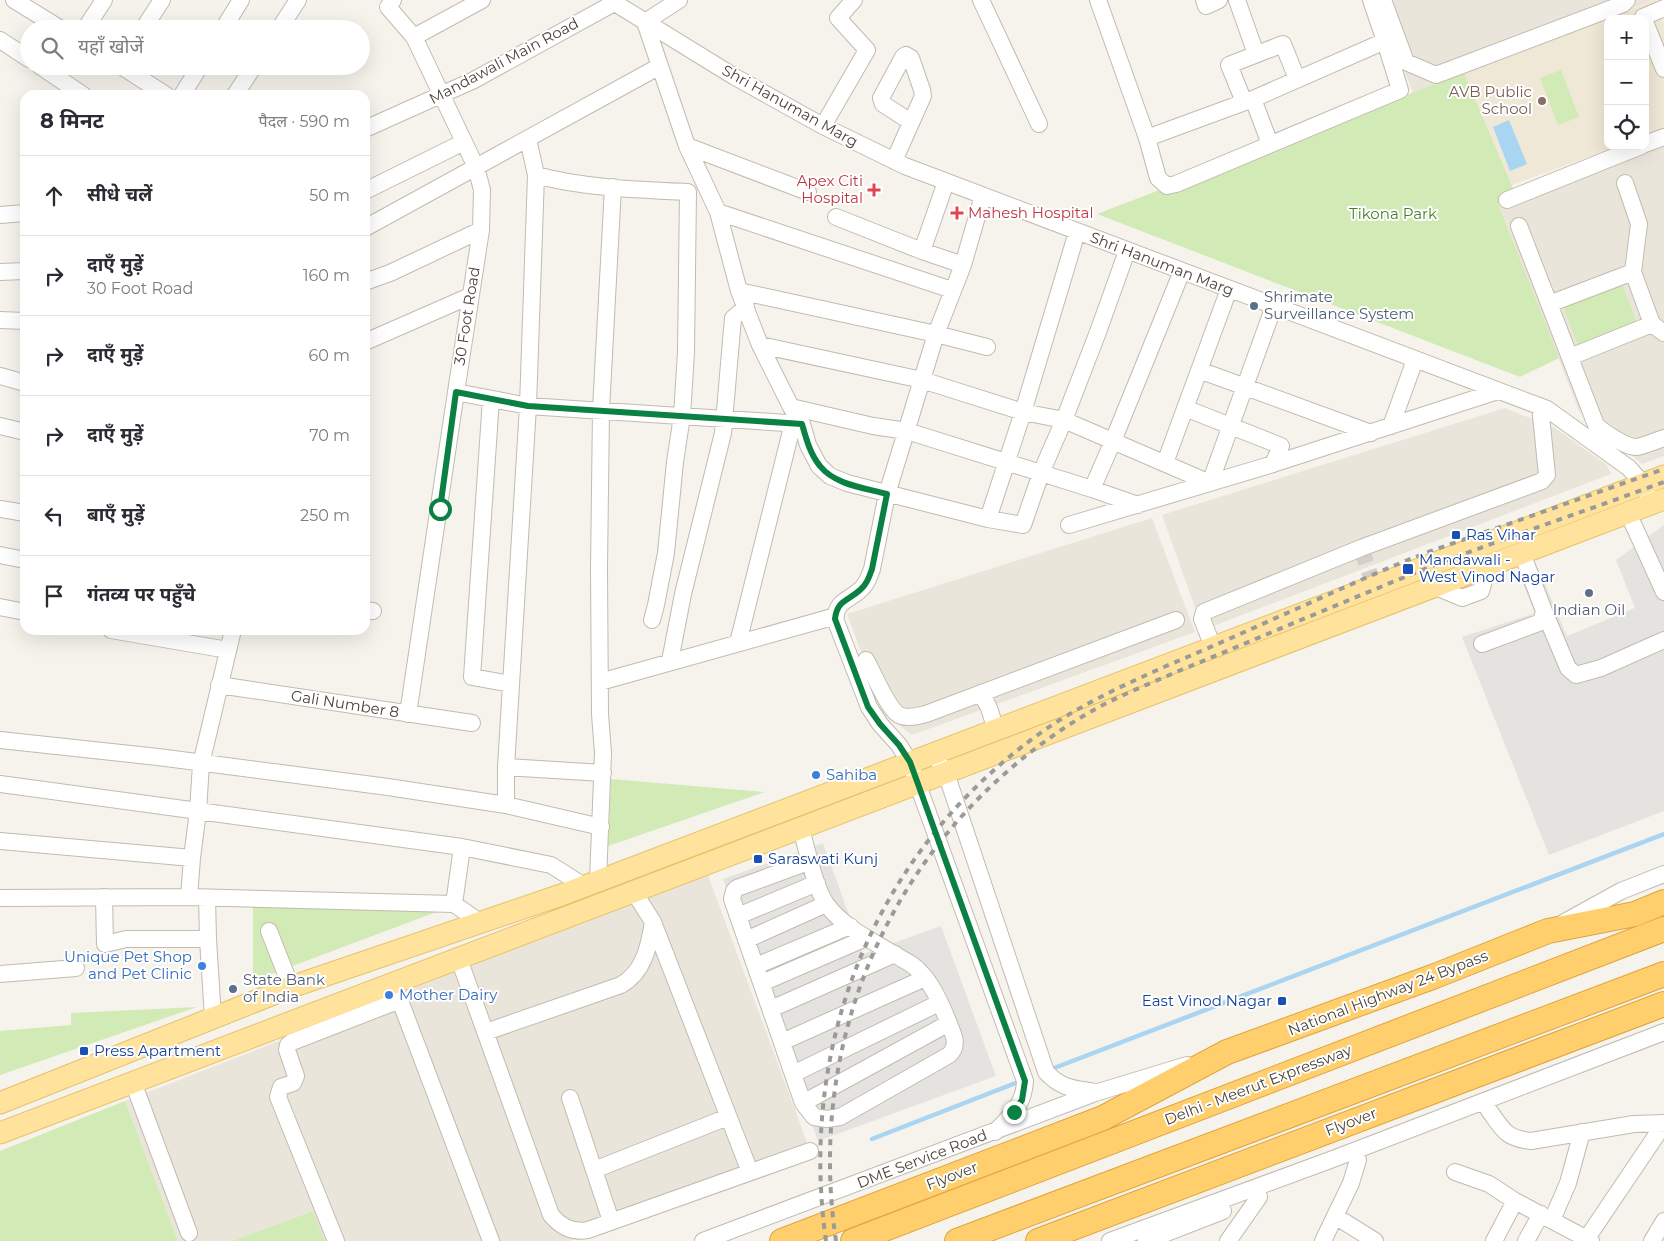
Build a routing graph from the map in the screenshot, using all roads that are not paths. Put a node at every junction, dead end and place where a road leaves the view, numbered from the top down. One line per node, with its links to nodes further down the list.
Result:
1 (14, 0): 19 (street)
2 (104, 0): 23 (street)
3 (162, 0): 24 (street)
4 (241, 0): 25 (street)
5 (298, 0): 26 (street)
6 (482, 0): 29 (street)
7 (679, 0): 27 (street)
8 (854, 0): 49 (street)
9 (981, 0): 48 (street)
10 (1098, 0): 52 (street)
11 (1204, 0): 12 (street)
12 (1219, 0)
13 (1237, 0): 33 (street)
14 (1371, 0): 31 (street)
15 (1383, 0): 16 (street)
16 (1627, 0)
17 (612, 1): 27 (street, Shri Hanuman Marg); 45 (street, Mandawali Main Road)
18 (390, 3): 29 (street, 30 Foot Road)
19 (40, 7): 22 (street)
20 (1664, 8): 21 (street)
21 (1648, 15)
22 (52, 20)
23 (91, 20)
24 (149, 20)
25 (229, 20)
26 (285, 20)
27 (645, 22): 34 (street); 49 (street, Shri Hanuman Marg)
28 (1649, 32): 35 (street)
29 (414, 37): 45 (street, 30 Foot Road)
30 (0, 40): 32 (street)
31 (1385, 40): 40 (street); 56 (street)
32 (20, 53)
33 (1256, 54): 40 (street); 46 (street)
34 (660, 66): 53 (street); 57 (street)
35 (1664, 69)
36 (53, 75): 41 (street)
37 (135, 75): 42 (street)
38 (194, 75): 43 (street)
39 (248, 75): 44 (street)
40 (1297, 79): 46 (street)
41 (76, 90)
42 (158, 90)
43 (185, 90)
44 (238, 90)
45 (440, 95): 50 (street, Mandawali Main Road); 54 (street, 30 Foot Road)
46 (1248, 100): 52 (street); 56 (street)
47 (911, 122): 59 (street)
48 (1039, 124)
49 (823, 126): 59 (street, Shri Hanuman Marg)
50 (370, 127)
51 (1664, 136): 55 (street)
52 (1147, 138): 56 (street)
53 (528, 139): 60 (street); 61 (street)
54 (464, 142): 60 (street, 30 Foot Road); 66 (street)
55 (1649, 142)
56 (1270, 144)
57 (687, 146): 65 (street); 68 (street)
58 (1631, 150): 70 (street)
59 (894, 161): 62 (street, Shri Hanuman Marg)
60 (476, 168): 75 (street); 77 (street, 30 Foot Road)
61 (536, 175): 64 (street); 111 (street)
62 (946, 182): 69 (street, Shri Hanuman Marg); 80 (street)
63 (1625, 183): 85 (street)
64 (612, 187): 67 (street); 114 (street)
65 (706, 187): 67 (street); 71 (street)
66 (370, 189)
67 (688, 192): 116 (street)
68 (808, 192)
69 (983, 196): 78 (street, Shri Hanuman Marg); 81 (street)
70 (1507, 200)
71 (718, 212): 88 (street); 89 (street)
72 (20, 214): 73 (street)
73 (0, 215)
74 (836, 217): 80 (street)
75 (370, 225)
76 (1519, 226): 91 (street)
77 (481, 230): 86 (street); 90 (street, 30 Foot Road)
78 (1077, 232): 79 (street, Shri Hanuman Marg); 115 (street)
79 (1127, 250): 83 (street, Shri Hanuman Marg); 119 (street)
80 (922, 252): 81 (street)
81 (963, 264): 88 (street)
82 (20, 271): 84 (street)
83 (1182, 271): 87 (street, Shri Hanuman Marg); 127 (street)
84 (0, 272)
85 (1633, 272): 91 (street); 96 (street)
86 (370, 280)
87 (1229, 289): 92 (street, Shri Hanuman Marg); 103 (street)
88 (952, 290): 97 (street)
89 (739, 291): 93 (street); 97 (street)
90 (470, 296): 98 (street); 109 (street, 30 Foot Road)
91 (1549, 304): 101 (street)
92 (1274, 306): 102 (street, Shri Hanuman Marg); 107 (street)
93 (746, 308): 99 (street); 117 (street)
94 (0, 320): 95 (street)
95 (20, 321)
96 (1658, 328): 101 (street)
97 (936, 334): 100 (street); 105 (street)
98 (370, 340)
99 (760, 345): 105 (street); 118 (street)
100 (987, 347)
101 (1570, 356): 126 (street)
102 (1415, 360): 108 (street, Shri Hanuman Marg); 122 (street)
103 (1199, 370): 107 (street); 113 (street)
104 (0, 376): 106 (street)
105 (922, 380): 115 (street); 124 (street)
106 (20, 382)
107 (1245, 387): 121 (street); 125 (street)
108 (1498, 391): 112 (street, Shri Hanuman Marg); 122 (street)
109 (456, 392): 110 (street); 169 (street, 30 Foot Road)
110 (491, 398): 111 (street); 166 (street)
111 (528, 406): 114 (street); 166 (street)
112 (1540, 406): 134 (street, Shri Hanuman Marg); 161 (street)
113 (1185, 408): 121 (street); 129 (street)
114 (601, 410): 116 (street); 165 (street)
115 (1023, 412): 119 (street); 128 (street)
116 (682, 416): 117 (street); 154 (street)
117 (725, 418): 118 (street); 164 (street)
118 (795, 418): 124 (street); 136 (street); 159 (street)
119 (1064, 420): 127 (street); 131 (street)
120 (0, 426): 123 (street)
121 (1232, 426): 130 (street); 133 (street)
122 (1391, 426): 125 (street)
123 (20, 431)
124 (907, 431): 128 (street); 136 (street)
125 (1371, 433): 130 (street)
126 (1664, 438)
127 (1113, 441): 129 (street); 135 (street)
128 (1006, 462): 131 (street); 142 (street)
129 (1166, 463): 133 (street)
130 (1273, 464): 133 (street)
131 (1041, 473): 135 (street); 142 (street)
132 (1664, 476): 134 (main road)
133 (1210, 483): 138 (street)
134 (1643, 484): 137 (street, Shri Hanuman Marg); 147 (main road)
135 (1092, 488): 138 (street)
136 (887, 494): 142 (street); 153 (street)
137 (1658, 501): 141 (main road)
138 (1138, 505): 143 (street)
139 (0, 509): 140 (street)
140 (20, 512)
141 (1628, 513): 144 (main road); 149 (street)
142 (988, 519)
143 (1069, 526)
144 (1522, 554): 148 (main road); 152 (street)
145 (0, 555): 146 (street)
146 (20, 559)
147 (1440, 561): 148 (main road); 161 (main road)
148 (1442, 584): 178 (main road)
149 (1664, 592)
150 (0, 608): 151 (street)
151 (20, 611)
152 (1544, 611): 158 (street); 160 (street)
153 (836, 616): 159 (street); 174 (street)
154 (652, 620)
155 (1176, 620): 168 (street)
156 (140, 635): 162 (street)
157 (232, 635): 162 (street)
158 (1664, 640)
159 (738, 642): 164 (street)
160 (1482, 644)
161 (1213, 647): 171 (main road)
162 (228, 650): 167 (street)
163 (866, 660): 168 (street)
164 (670, 661): 165 (street)
165 (600, 682): 177 (street)
166 (511, 684): 176 (street)
167 (219, 685): 169 (street, Gali Number 8); 175 (street)
168 (981, 693): 171 (street)
169 (408, 714): 170 (street, Gali Number 8)
170 (472, 723)
171 (996, 730): 173 (main road)
172 (0, 740): 175 (street)
173 (934, 753): 174 (main road); 178 (street)
174 (910, 762): 180 (street); 191 (main road)
175 (202, 764): 181 (street); 182 (street)
176 (506, 767): 177 (street); 181 (street)
177 (603, 773): 183 (street)
178 (946, 773): 180 (main road); 234 (street)
179 (0, 784): 182 (street)
180 (918, 784): 184 (main road); 241 (street)
181 (506, 805): 183 (street)
182 (198, 811): 186 (street); 187 (street)
183 (601, 827): 191 (street)
184 (801, 829): 188 (street); 192 (main road)
185 (0, 841): 187 (street)
186 (462, 847): 191 (street); 198 (street)
187 (192, 858): 193 (street)
188 (811, 860): 190 (street); 200 (street)
189 (1664, 874): 206 (street)
190 (817, 883): 199 (street); 200 (street)
191 (591, 884): 202 (main road)
192 (634, 892): 201 (street); 211 (main road)
193 (189, 897): 195 (street); 196 (street)
194 (0, 898): 195 (street)
195 (104, 898): 207 (street)
196 (207, 898): 198 (street); 207 (street)
197 (1664, 902): 206 (highway)
198 (454, 904): 202 (street)
199 (826, 904): 203 (street); 209 (street)
200 (738, 916): 209 (street)
201 (653, 922): 225 (street); 239 (street)
202 (481, 923): 218 (main road)
203 (850, 926): 208 (street); 212 (street)
204 (269, 930): 218 (street)
205 (1664, 930): 260 (highway, Delhi - Meerut Expressway)
206 (1548, 931): 230 (highway, National Highway 24 Bypass)
207 (208, 938): 223 (street)
208 (866, 938): 210 (street); 217 (street)
209 (746, 940): 212 (street)
210 (895, 954): 216 (street); 222 (street)
211 (459, 959): 219 (main road); 225 (street)
212 (756, 966): 217 (street)
213 (76, 968): 214 (street)
214 (0, 974)
215 (1664, 974): 261 (highway)
216 (925, 978): 220 (street); 228 (street)
217 (762, 983): 222 (street)
218 (291, 987): 223 (main road)
219 (397, 992): 231 (main road); 256 (street); 257 (street)
220 (940, 1003): 224 (street); 232 (street)
221 (1664, 1004): 262 (highway, Flyover)
222 (771, 1008): 228 (street)
223 (213, 1018): 227 (main road)
224 (949, 1023): 237 (street); 237 (street)
225 (486, 1032): 253 (street)
226 (1664, 1032): 263 (street)
227 (153, 1042): 231 (main road); 236 (main road)
228 (782, 1042): 232 (street)
229 (1664, 1043): 238 (street)
230 (1227, 1052): 234 (street, DME Service Road); 259 (highway, Flyover)
231 (165, 1070): 233 (main road)
232 (793, 1074): 237 (street)
233 (133, 1082): 243 (main road); 254 (street)
234 (1095, 1092): 241 (street, DME Service Road)
235 (570, 1098): 246 (street)
236 (0, 1103)
237 (803, 1103)
238 (1488, 1109): 242 (street); 245 (street)
239 (728, 1117): 246 (street); 247 (street)
240 (1664, 1124): 242 (street); 255 (street)
241 (995, 1132): 258 (street, DME Service Road)
242 (1582, 1132): 252 (street)
243 (0, 1133)
244 (810, 1151): 247 (street)
245 (1358, 1160): 249 (street); 251 (street)
246 (594, 1170): 253 (street)
247 (750, 1172): 253 (street)
248 (1455, 1172): 250 (street)
249 (1259, 1197): 264 (street); 265 (street)
250 (1515, 1201): 252 (street); 268 (street)
251 (1335, 1216): 266 (street); 267 (street)
252 (1546, 1217): 255 (street); 269 (street)
253 (611, 1221)
254 (189, 1233)
255 (1587, 1240)
256 (336, 1241)
257 (491, 1241)
258 (703, 1241)
259 (782, 1241)
260 (853, 1241)
261 (957, 1241)
262 (1038, 1241)
263 (1110, 1241)
264 (1146, 1241)
265 (1228, 1241)
266 (1323, 1241)
267 (1375, 1241)
268 (1494, 1241)
269 (1526, 1241)

